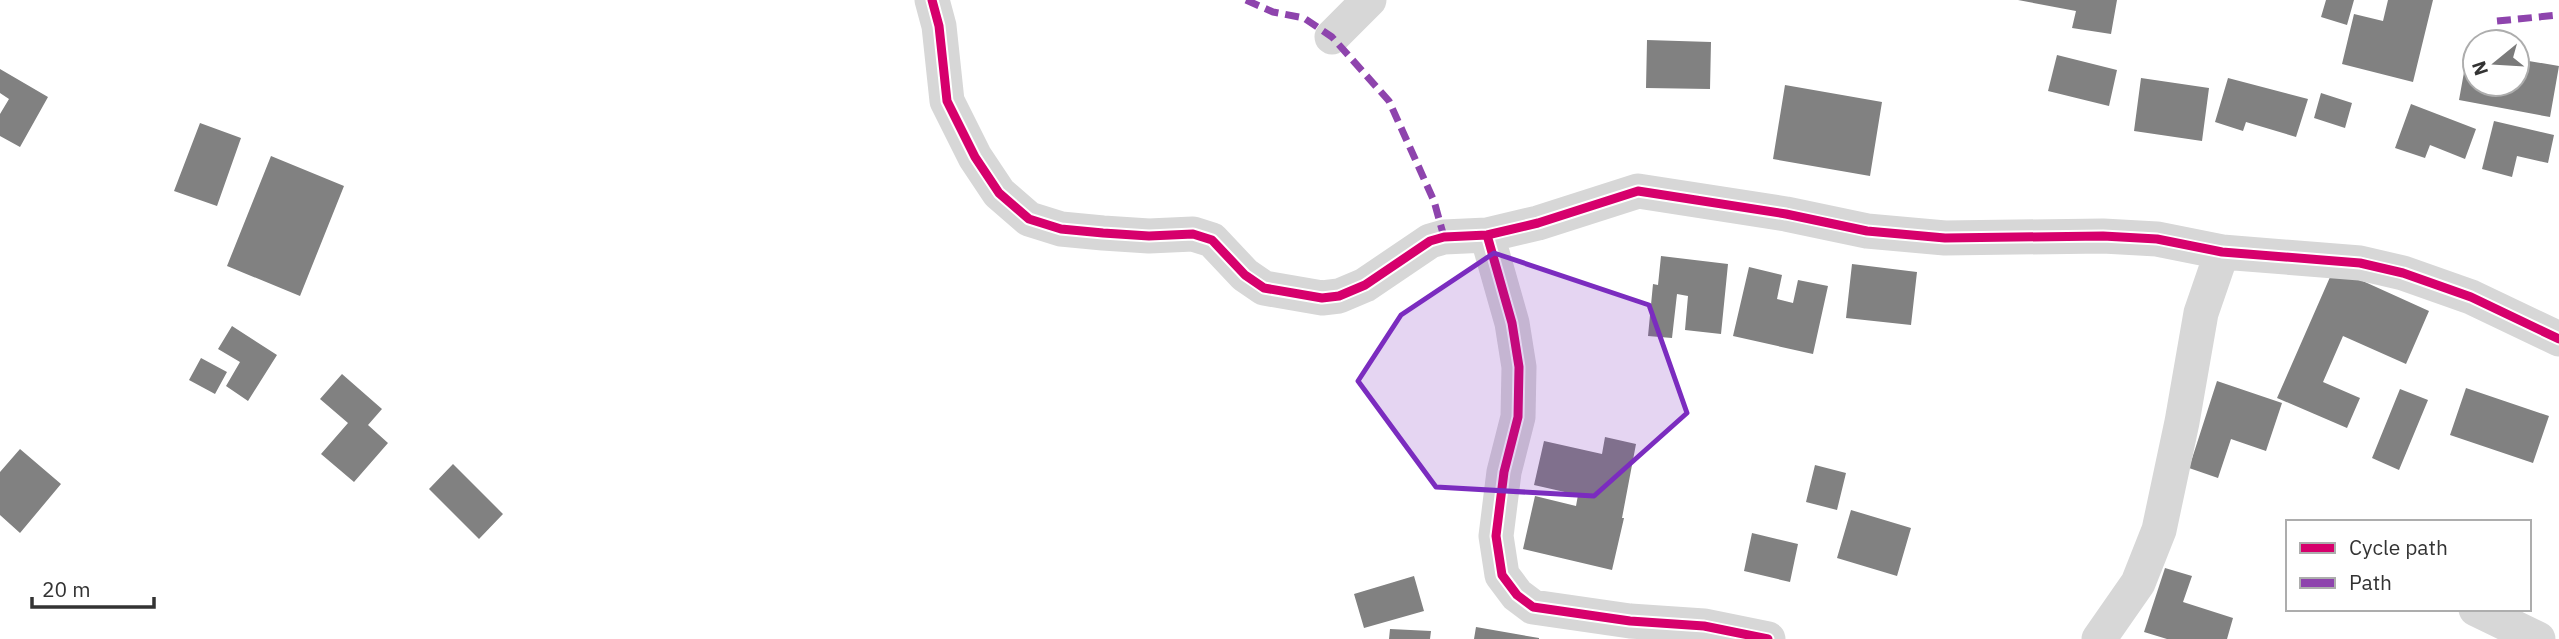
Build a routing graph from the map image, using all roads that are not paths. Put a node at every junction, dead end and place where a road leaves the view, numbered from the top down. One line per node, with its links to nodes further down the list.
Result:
1 (932, 0): 4 (street)
2 (1369, 0): 3 (street)
3 (1332, 37)
4 (1487, 235): 5 (street); 8 (street)
5 (2222, 252): 6 (street); 9 (street)
6 (2559, 339)
7 (2480, 611): 10 (street)
8 (1768, 639)
9 (2099, 639)
10 (2538, 639)

